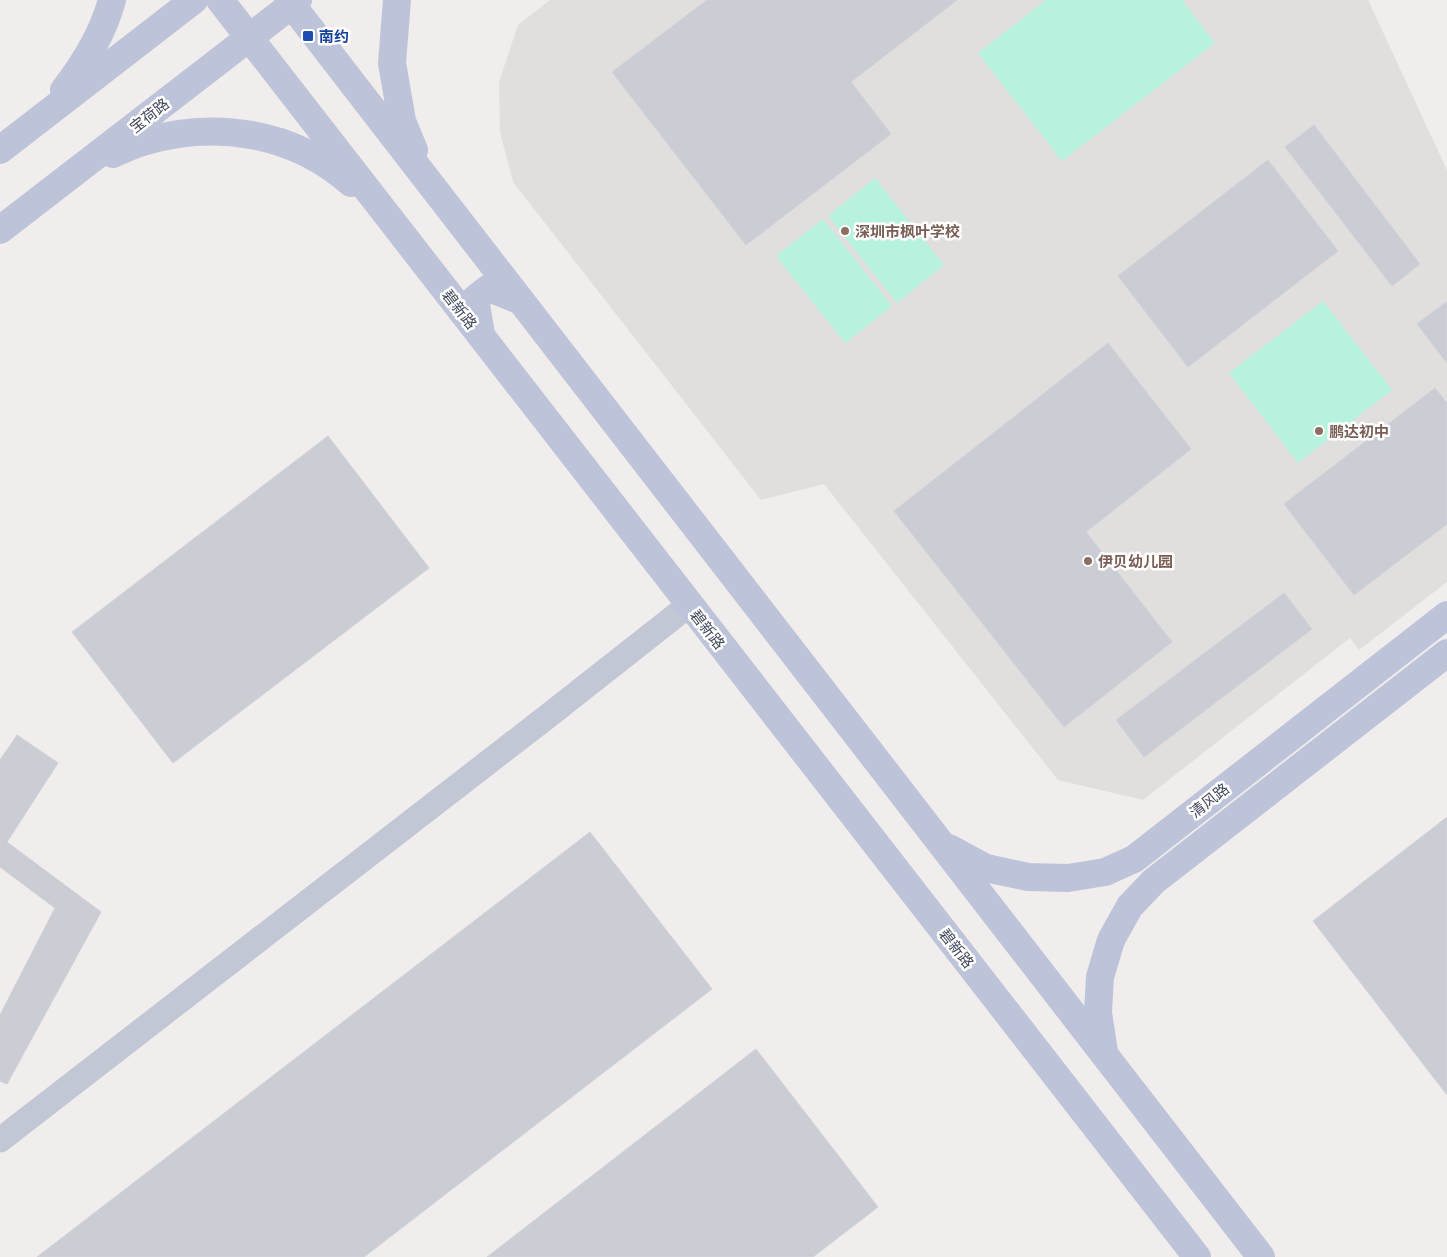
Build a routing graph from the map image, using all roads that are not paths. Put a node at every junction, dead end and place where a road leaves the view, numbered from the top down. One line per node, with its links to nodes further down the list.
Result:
1 (112, 0): 7 (main road)
2 (194, 0): 7 (main road)
3 (220, 0): 6 (main road, 碧新路)
4 (397, 0): 10 (main road)
5 (292, 2): 6 (main road, 宝荷路); 10 (main road)
6 (249, 37): 9 (main road, 宝荷路); 11 (main road, 碧新路)
7 (45, 115): 8 (main road)
8 (0, 150)
9 (82, 167): 11 (main road); 12 (main road, 宝荷路)
10 (429, 183): 13 (main road)
11 (386, 214): 14 (main road, 碧新路)
12 (0, 230)
13 (519, 300): 14 (main road); 18 (main road)
14 (482, 337): 15 (main road, 碧新路)
15 (689, 605): 20 (street); 21 (main road, 碧新路)
16 (1447, 615): 18 (main road, 清风路)
17 (1447, 653): 19 (main road, 清风路)
18 (939, 843): 19 (main road)
19 (1105, 1056): 22 (main road)
20 (0, 1140)
21 (1197, 1257)
22 (1260, 1257)

